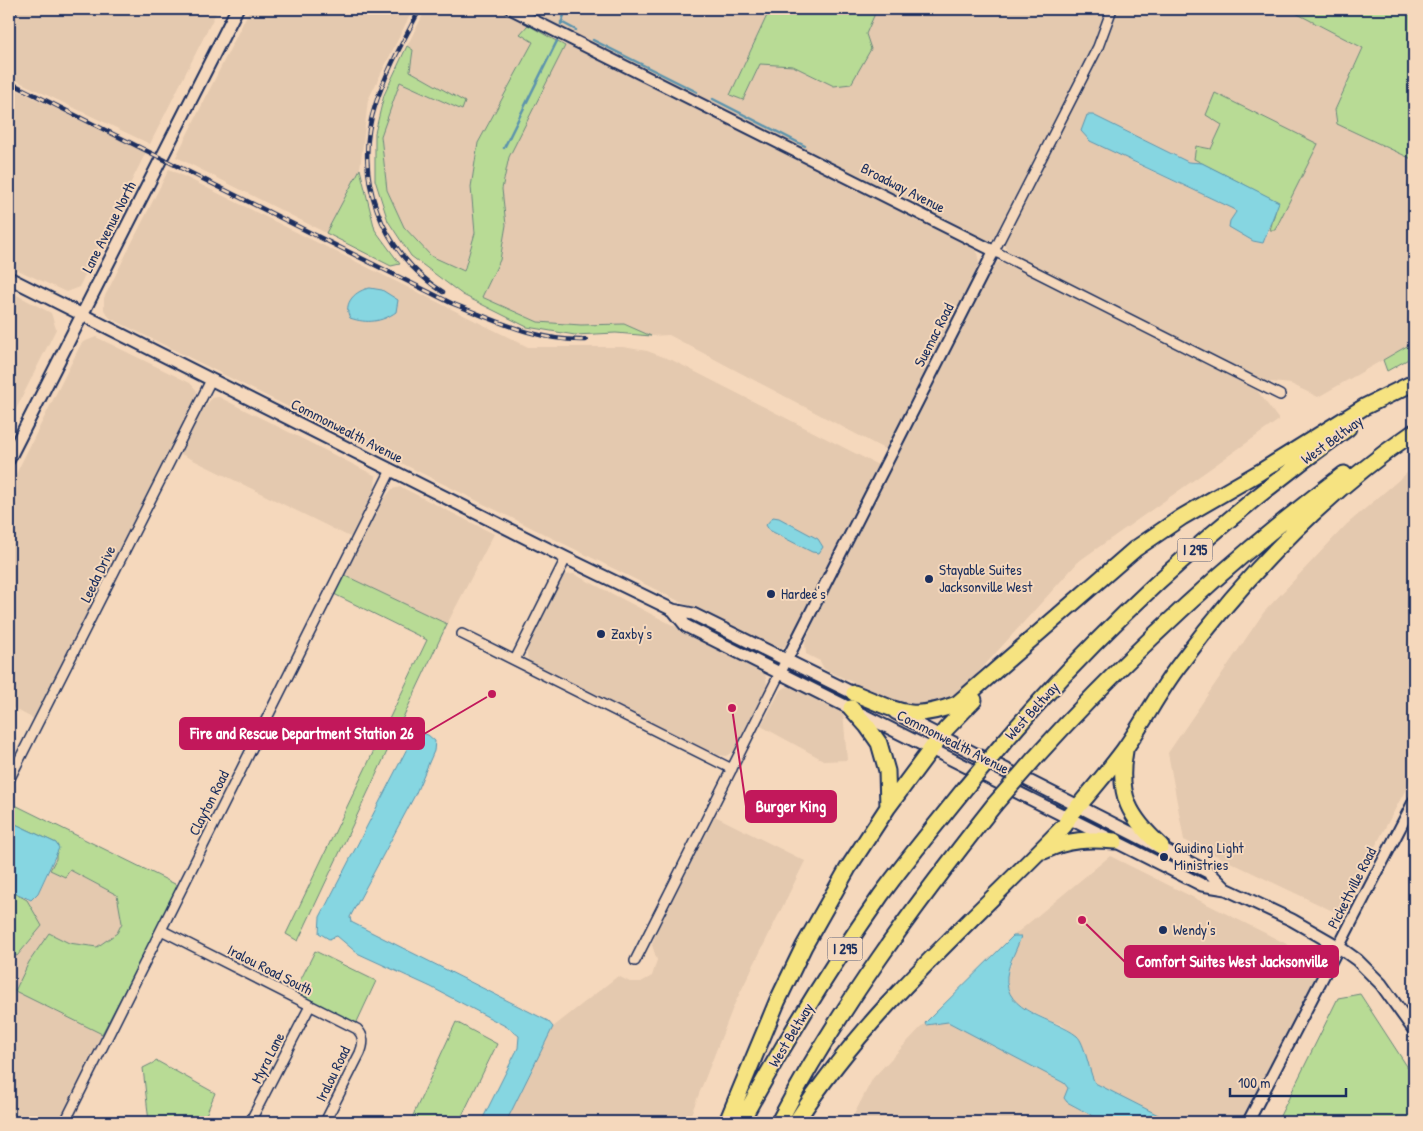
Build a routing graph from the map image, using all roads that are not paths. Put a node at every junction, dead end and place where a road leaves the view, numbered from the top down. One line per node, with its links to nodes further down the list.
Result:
1 (237, 9): 6 (main road, Lane Avenue North)
2 (511, 9): 4 (street, Broadway Avenue)
3 (1112, 9): 4 (street, Suemac Road)
4 (994, 251): 9 (street, Broadway Avenue); 19 (street, Suemac Road)
5 (9, 278): 6 (main road, Commonwealth Avenue)
6 (81, 315): 7 (main road, Commonwealth Avenue); 12 (main road, Lane Avenue North)
7 (211, 380): 13 (main road, Commonwealth Avenue); 27 (street, Leeda Drive)
8 (1412, 384): 16 (highway); 45 (highway, West Beltway / I 295, bridge)
9 (1280, 395)
10 (1414, 424): 46 (highway, I 295, bridge)
11 (1414, 432): 24 (highway)
12 (9, 459)
13 (391, 470): 14 (main road, Commonwealth Avenue); 35 (street, Clayton Road)
14 (566, 558): 15 (main road, Commonwealth Avenue); 18 (street)
15 (673, 610): 19 (main road, Commonwealth Avenue); 20 (main road, Commonwealth Avenue)
16 (1053, 620): 21 (highway); 23 (highway)
17 (462, 634): 18 (street)
18 (515, 660): 26 (street)
19 (787, 660): 20 (street, Suemac Road); 21 (main road, Commonwealth Avenue)
20 (780, 674): 22 (main road, Commonwealth Avenue); 26 (street)
21 (854, 693): 23 (main road, Commonwealth Avenue)
22 (850, 708): 25 (main road, Commonwealth Avenue); 29 (highway)
23 (942, 736): 25 (highway); 30 (main road, Commonwealth Avenue)
24 (1125, 749): 30 (highway); 32 (highway)
25 (933, 750): 29 (highway); 30 (main road, Commonwealth Avenue)
26 (732, 769): 37 (street)
27 (9, 780)
28 (1414, 801): 36 (street, Pickettville Road)
29 (888, 807): 44 (highway)
30 (1074, 812): 31 (main road, Commonwealth Avenue); 32 (main road, Commonwealth Avenue); 33 (highway)
31 (1115, 841): 33 (highway); 34 (main road, Commonwealth Avenue)
32 (1161, 846): 34 (main road, Commonwealth Avenue)
33 (1036, 855): 47 (highway)
34 (1226, 889): 36 (main road, Commonwealth Avenue)
35 (161, 930): 38 (street, Iralou Road South); 41 (street, Clayton Road)
36 (1339, 947): 39 (main road, Commonwealth Avenue); 48 (street, Pickettville Road)
37 (635, 961)
38 (310, 1006): 40 (street, Iralou Road South); 42 (street, Myra Lane)
39 (1414, 1030)
40 (363, 1038): 43 (street, Iralou Road)
41 (65, 1122)
42 (250, 1122)
43 (325, 1122)
44 (727, 1122)
45 (741, 1122)
46 (779, 1122)
47 (796, 1122)
48 (1248, 1122)

